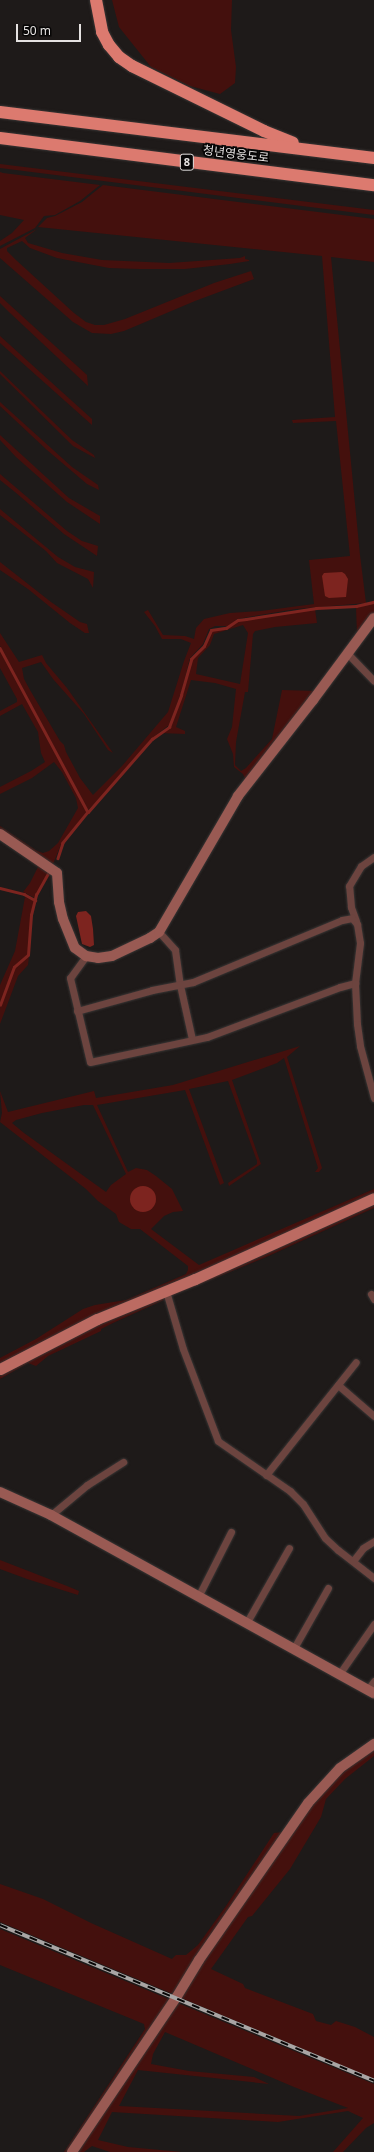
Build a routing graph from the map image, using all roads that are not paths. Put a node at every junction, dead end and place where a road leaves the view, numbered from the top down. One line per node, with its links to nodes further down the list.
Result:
1 (96, 0): 4 (highway)
2 (0, 112): 4 (highway, 청년영웅도로 / 8)
3 (0, 138): 6 (highway, 청년영웅도로 / 8)
4 (321, 152): 5 (highway, 청년영웅도로 / 8)
5 (374, 158)
6 (374, 185)
7 (374, 618): 8 (street)
8 (348, 654): 9 (street); 13 (street)
9 (374, 681)
10 (0, 834): 14 (street)
11 (374, 857): 12 (street)
12 (357, 924): 15 (street); 16 (street)
13 (159, 932): 14 (street); 16 (street)
14 (86, 956): 17 (street)
15 (355, 983): 18 (street); 19 (street)
16 (180, 985): 17 (street); 18 (street)
17 (77, 1011): 18 (street)
18 (192, 1039)
19 (374, 1098)
20 (374, 1198): 21 (main road)
21 (166, 1291): 23 (main road); 27 (street)
22 (356, 1362): 24 (street)
23 (0, 1369)
24 (338, 1385): 25 (street); 27 (street)
25 (374, 1416)
26 (123, 1462): 29 (street)
27 (266, 1475): 33 (street)
28 (0, 1492): 29 (street)
29 (51, 1515): 36 (street)
30 (231, 1532): 36 (street)
31 (374, 1541): 33 (street)
32 (289, 1548): 37 (street)
33 (352, 1562): 34 (street)
34 (374, 1578)
35 (328, 1588): 39 (street)
36 (198, 1597): 37 (street)
37 (247, 1622): 39 (street)
38 (374, 1624): 40 (street)
39 (294, 1648): 40 (street)
40 (340, 1673): 41 (street)
41 (372, 1688)
42 (374, 1744): 43 (street)
43 (72, 2152)

